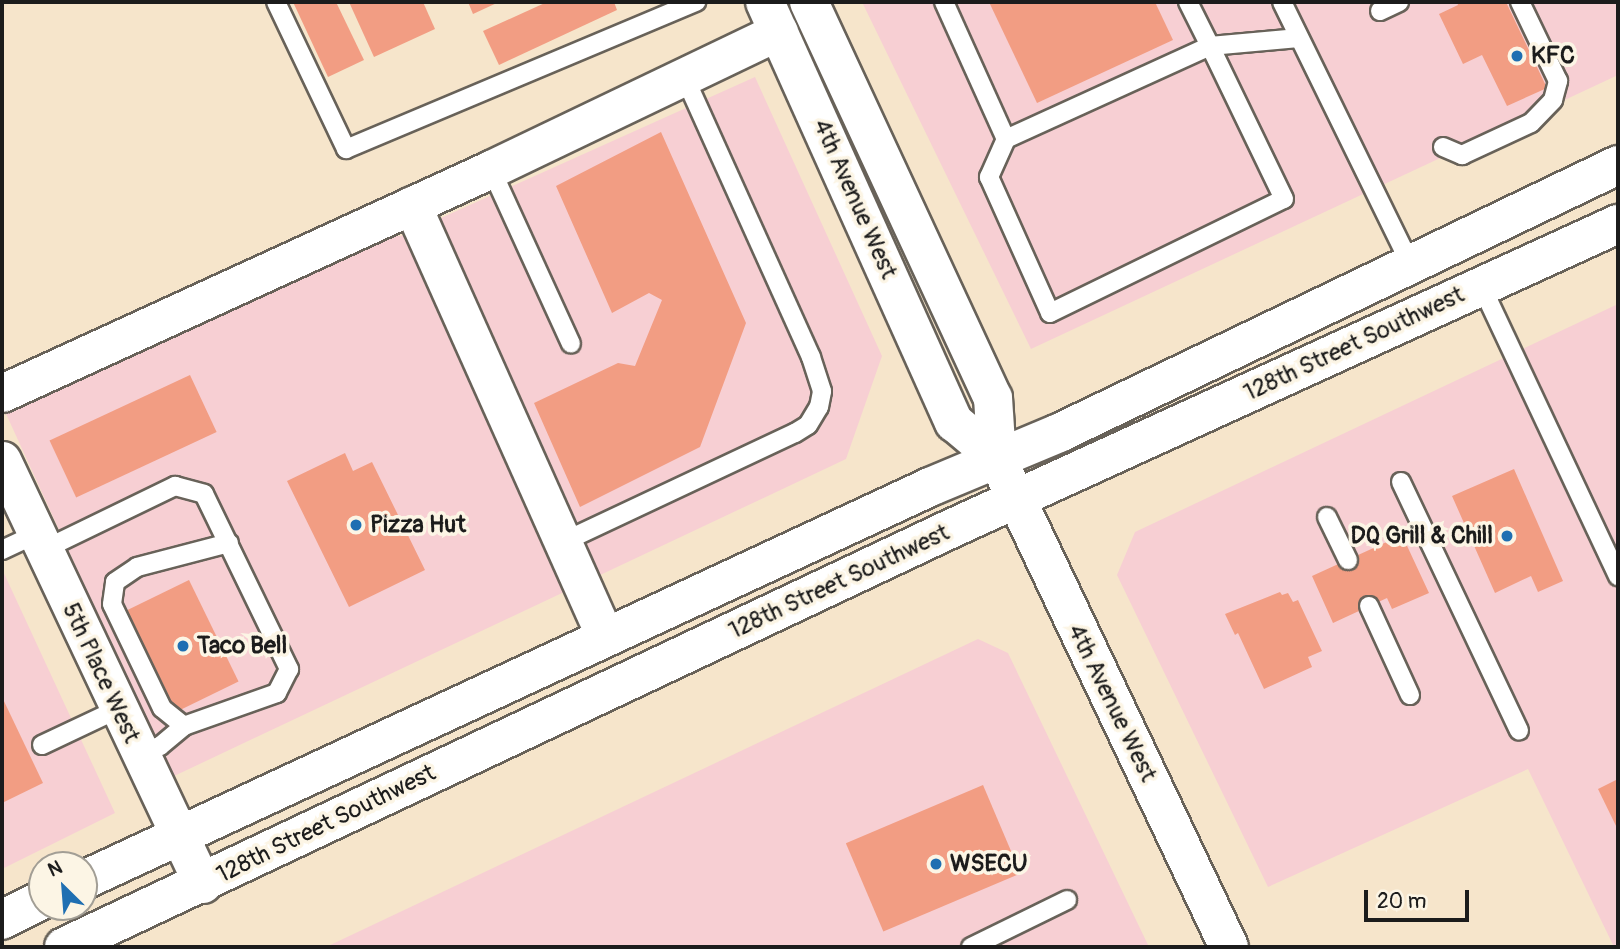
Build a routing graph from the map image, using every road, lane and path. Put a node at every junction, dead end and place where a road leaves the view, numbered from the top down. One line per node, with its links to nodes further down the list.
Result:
1 (276, 2): 2 (lane)
2 (692, 2)
3 (809, 2): 24 (main road, 4th Avenue West)
4 (944, 2): 14 (lane)
5 (1188, 2): 12 (lane)
6 (1282, 2): 11 (lane)
7 (1399, 2): 9 (lane)
8 (1520, 2): 15 (lane)
9 (1380, 11)
10 (772, 16): 13 (street); 24 (main road, 4th Avenue West)
11 (1299, 38): 12 (lane); 20 (lane)
12 (1210, 46): 14 (lane); 14 (lane)
13 (685, 78): 17 (street); 30 (lane)
14 (1006, 139)
15 (1443, 147)
16 (1618, 165): 20 (main road, 128th Street Southwest)
17 (491, 169): 18 (street); 22 (lane)
18 (412, 205): 23 (street); 30 (street)
19 (1616, 230): 21 (main road, 128th Street Southwest)
20 (1410, 263): 24 (main road, 128th Street Southwest)
21 (1481, 285): 27 (main road, 128th Street Southwest); 34 (lane)
22 (571, 344)
23 (2, 393)
24 (997, 458): 27 (main road, 4th Avenue West); 36 (main road, 128th Street Southwest)
25 (2, 460): 29 (street, 5th Place West)
26 (1401, 482): 40 (lane)
27 (1018, 500): 45 (main road, 128th Street Southwest); 51 (main road, 4th Avenue West)
28 (1327, 517): 33 (lane)
29 (40, 542): 31 (lane); 32 (lane); 38 (street, 5th Place West)
30 (563, 542): 36 (street)
31 (229, 543): 39 (lane); 39 (lane)
32 (2, 550)
33 (1348, 560)
34 (1618, 576)
35 (1369, 606): 37 (lane)
36 (605, 636): 43 (main road, 128th Street Southwest)
37 (1410, 695)
38 (118, 709): 41 (lane); 42 (street, 5th Place West)
39 (184, 726): 42 (lane)
40 (1519, 730)
41 (42, 745)
42 (139, 754): 43 (street, 5th Place West)
43 (177, 834): 44 (main road, 128th Street Southwest); 45 (street, 5th Place West)
44 (98, 873)
45 (202, 884): 50 (main road, 128th Street Southwest)
46 (1068, 901): 49 (lane)
47 (28, 907): 48 (main road)
48 (2, 920)
49 (982, 945)
50 (64, 947)
51 (1229, 947)

